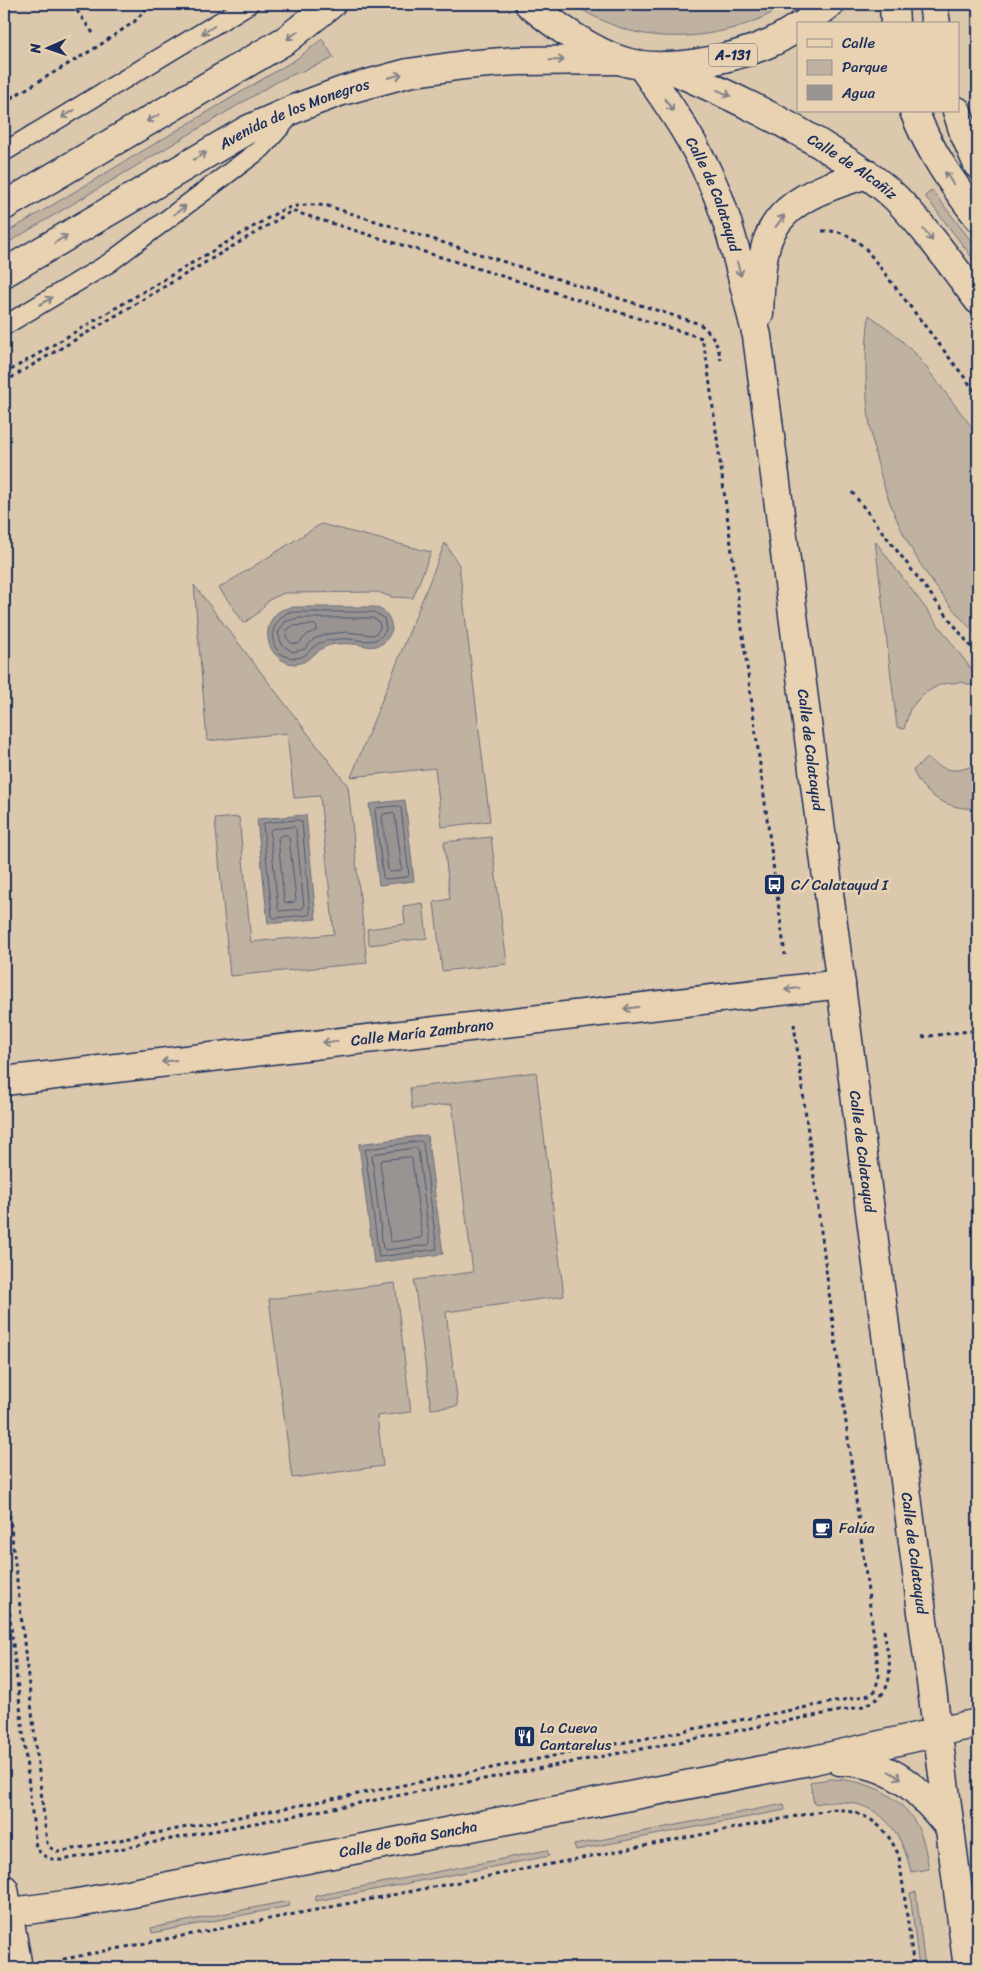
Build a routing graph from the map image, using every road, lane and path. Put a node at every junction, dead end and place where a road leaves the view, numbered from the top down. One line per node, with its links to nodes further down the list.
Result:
1 (72, 4): 13 (path)
2 (151, 4): 15 (path)
3 (249, 4): 19 (lane, one-way to 19)
4 (331, 4): 22 (street, one-way to 22)
5 (529, 4): 14 (street, A-131)
6 (830, 4): 9 (street)
7 (894, 4): 10 (street)
8 (933, 4): 11 (street)
9 (807, 22)
10 (895, 22)
11 (936, 22)
12 (797, 28): 14 (street, A-131)
13 (94, 36)
14 (641, 64): 16 (street, Avenida de los Monegros, one-way to 14); 21 (street, Calle de Alcañiz / A-131, one-way to 21); 28 (street, Calle de Calatayud, one-way to 28)
15 (4, 102)
16 (299, 107): 25 (street, Avenida de los Monegros, one-way to 16); 27 (lane, one-way to 16)
17 (914, 112): 23 (street, one-way to 17)
18 (957, 112): 20 (street)
19 (4, 152)
20 (978, 165)
21 (867, 174): 26 (street, Calle de Alcañiz / A-131, one-way to 26); 28 (street, Calle de Calatayud, one-way to 21)
22 (4, 206)
23 (978, 216)
24 (817, 232): 32 (path)
25 (4, 273)
26 (978, 300)
27 (4, 326)
28 (757, 336): 36 (street, Calle de Calatayud)
29 (721, 360): 30 (path)
30 (4, 374)
31 (4, 382): 35 (path)
32 (978, 394)
33 (852, 492): 34 (path)
34 (978, 656)
35 (786, 964)
36 (840, 984): 40 (street, Calle María Zambrano, one-way to 40); 45 (street, Calle de Calatayud)
37 (792, 1015): 41 (path)
38 (978, 1030): 39 (path)
39 (922, 1037)
40 (4, 1080)
41 (4, 1467)
42 (4, 1564): 43 (path)
43 (884, 1630)
44 (978, 1723): 45 (street, Calle de Doña Sancha)
45 (937, 1733): 46 (street, Calle de Doña Sancha); 47 (street, Calle de Calatayud)
46 (814, 1760): 47 (street, Calle de Doña Sancha, one-way to 47); 48 (street, Calle de Doña Sancha)
47 (950, 1828): 52 (street, Calle de Calatayud)
48 (5, 1905): 49 (street)
49 (18, 1968)
50 (64, 1968): 51 (path)
51 (914, 1968)
52 (968, 1968)

